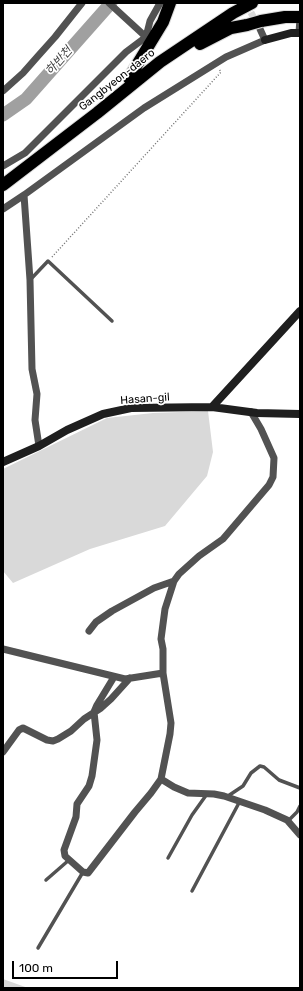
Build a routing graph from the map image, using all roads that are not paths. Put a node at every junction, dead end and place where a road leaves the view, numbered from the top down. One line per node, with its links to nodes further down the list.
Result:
1 (82, 3): 14 (street)
2 (109, 3): 10 (street)
3 (160, 3): 10 (street)
4 (170, 3): 13 (highway)
5 (236, 3): 13 (highway, Gangbyeon-daero)
6 (252, 3): 12 (highway, Gangbyeon-daero)
7 (300, 17): 8 (highway); 9 (street)
8 (261, 25): 11 (street); 12 (highway, bridge)
9 (299, 33): 11 (street)
10 (146, 37): 15 (street)
11 (265, 40): 18 (street)
12 (149, 71): 17 (highway, Gangbyeon-daero)
13 (129, 78): 16 (highway, Gangbyeon-daero)
14 (3, 91)
15 (3, 166)
16 (3, 176)
17 (3, 185)
18 (24, 196): 19 (street); 20 (street)
19 (3, 209)
20 (30, 280): 22 (lane); 26 (street)
21 (300, 311): 23 (street)
22 (112, 321)
23 (212, 407): 24 (street, Hasan-gil); 26 (street, Hasan-gil)
24 (251, 412): 25 (street, Hasan-gil); 28 (street)
25 (300, 414)
26 (39, 446): 27 (street, Hasan-gil)
27 (3, 462)
28 (174, 581): 29 (street); 31 (street)
29 (89, 631)
30 (3, 650): 32 (street)
31 (163, 673): 33 (street); 36 (street)
32 (114, 676): 33 (street); 34 (street)
33 (130, 678): 34 (street)
34 (94, 712): 35 (street); 45 (street)
35 (3, 752)
36 (161, 778): 38 (street); 46 (street)
37 (300, 788): 39 (lane)
38 (207, 794): 39 (street); 44 (lane)
39 (227, 797): 40 (street)
40 (240, 801): 42 (street); 48 (lane)
41 (300, 806): 42 (lane)
42 (288, 821): 43 (street)
43 (300, 835)
44 (168, 858)
45 (69, 860): 46 (street); 47 (lane)
46 (83, 872): 49 (lane)
47 (46, 880)
48 (192, 891)
49 (38, 948)

